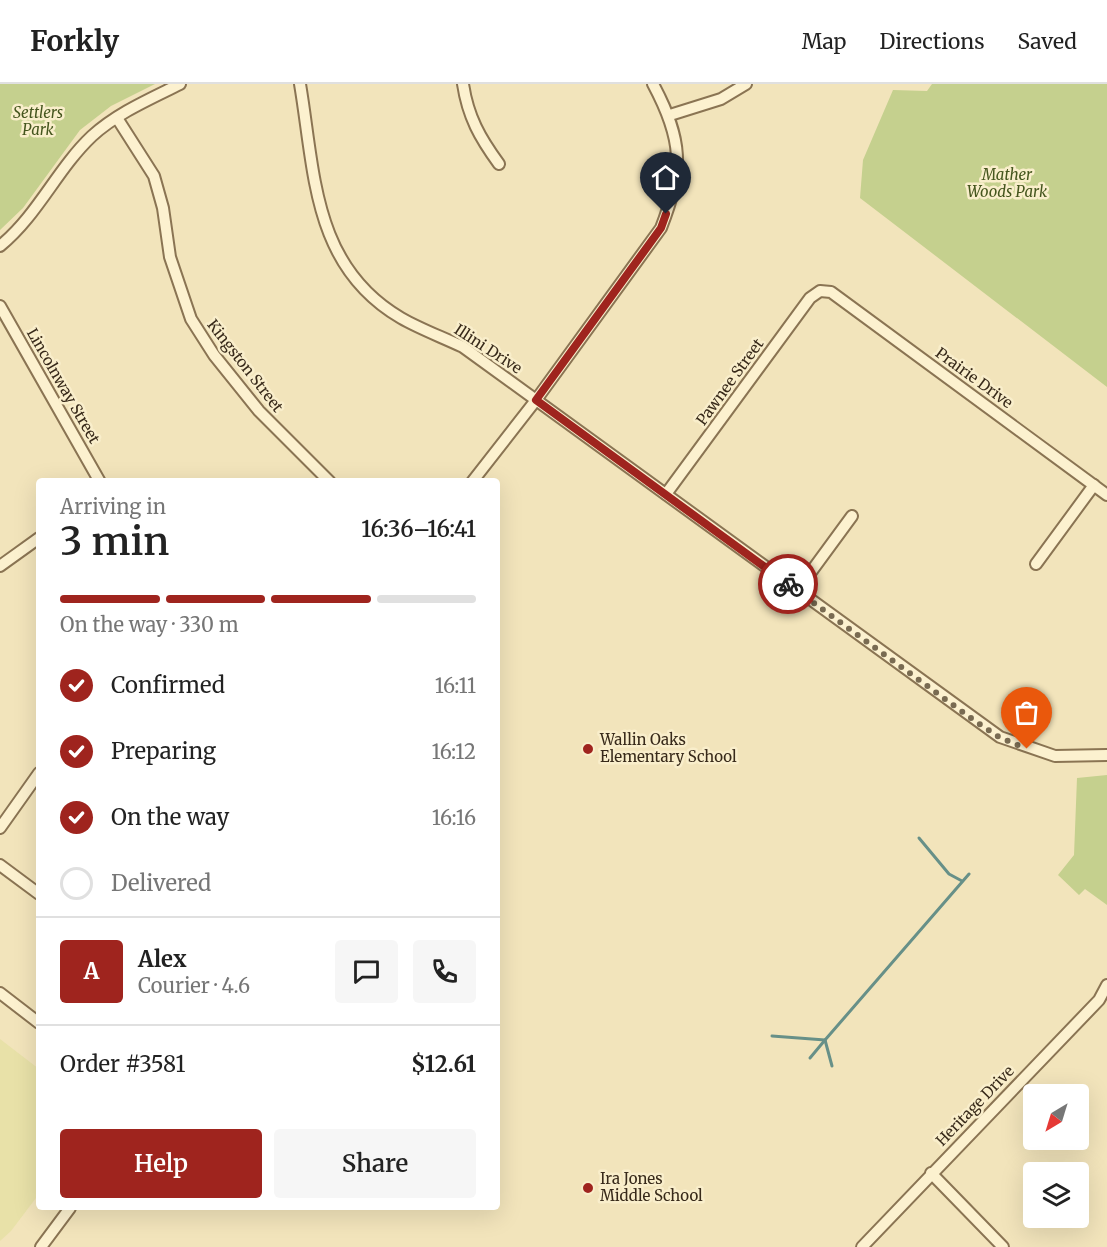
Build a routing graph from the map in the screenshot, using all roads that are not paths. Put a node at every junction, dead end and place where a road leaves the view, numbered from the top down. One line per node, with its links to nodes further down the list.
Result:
1 (180, 84): 7 (street)
2 (300, 84): 12 (street, Illini Drive)
3 (463, 84): 8 (street)
4 (653, 84): 6 (street)
5 (746, 84): 6 (street)
6 (670, 114): 12 (street)
7 (117, 118): 9 (street); 14 (street, Kingston Street)
8 (499, 164)
9 (0, 246)
10 (820, 291): 16 (street, Prairie Drive); 17 (street, Pawnee Street)
11 (0, 306): 13 (street, Lincolnway Street)
12 (536, 400): 15 (street); 17 (street, Illini Drive)
13 (98, 478)
14 (326, 478)
15 (475, 478)
16 (1094, 485): 18 (street, Prairie Drive); 21 (street)
17 (666, 494): 23 (street, Illini Drive)
18 (1107, 495)
19 (852, 516): 23 (street)
20 (36, 540): 22 (street)
21 (1036, 564)
22 (0, 566)
23 (798, 591): 24 (street, Illini Drive)
24 (1107, 755)
25 (36, 777): 26 (street)
26 (0, 828)
27 (0, 865): 28 (street)
28 (36, 892)
29 (1107, 985): 31 (street, Heritage Drive)
30 (0, 993): 32 (street)
31 (1103, 1004): 33 (street, Heritage Drive)
32 (36, 1021)
33 (931, 1173): 36 (street, Heritage Drive); 37 (street)
34 (69, 1210): 35 (street)
35 (41, 1247)
36 (862, 1247)
37 (1003, 1247)

